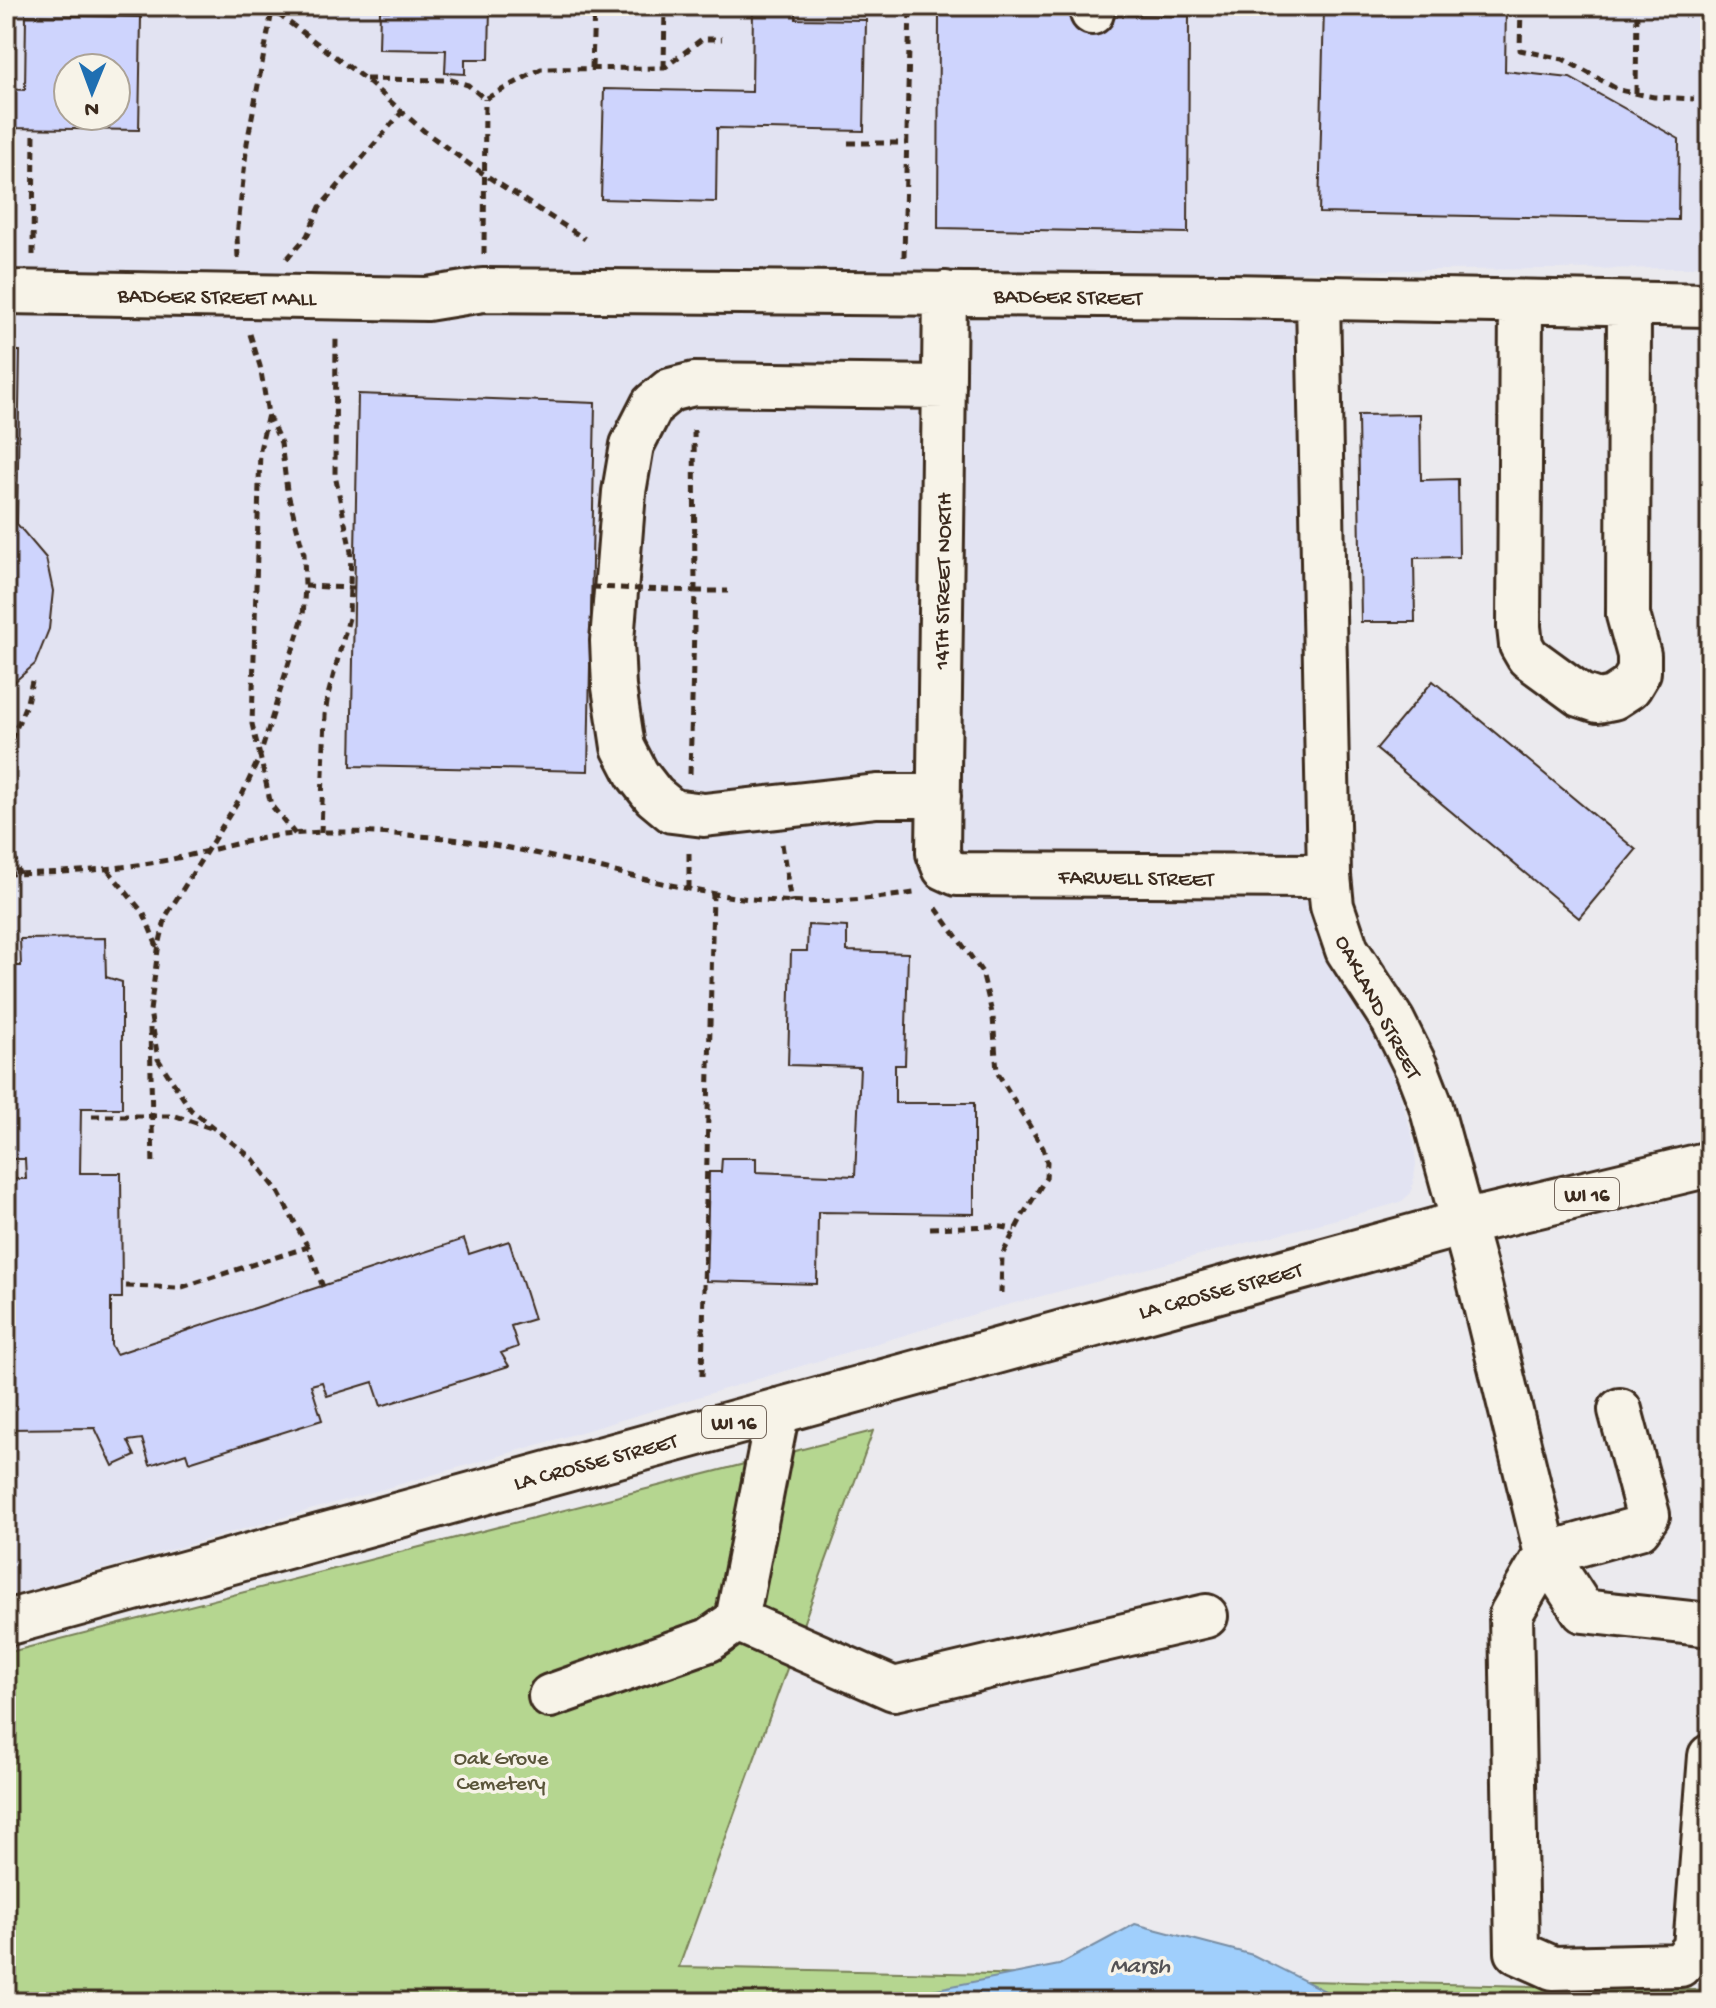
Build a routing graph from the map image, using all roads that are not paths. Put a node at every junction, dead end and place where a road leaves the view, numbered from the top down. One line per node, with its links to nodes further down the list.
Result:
1 (19, 292): 4 (street, BADGER STREET MALL)
2 (945, 293): 3 (street, BADGER STREET); 4 (street, BADGER STREET); 8 (street, 14TH STREET NORTH)
3 (1318, 298): 5 (street, BADGER STREET); 10 (street, OAKLAND STREET)
4 (427, 299)
5 (1521, 303): 6 (street, BADGER STREET); 6 (street)
6 (1629, 305): 7 (street, BADGER STREET)
7 (1710, 305)
8 (944, 387): 9 (street, 14TH STREET NORTH); 9 (street)
9 (939, 796): 11 (street, 14TH STREET NORTH)
10 (1329, 876): 11 (street, FARWELL STREET); 13 (street, OAKLAND STREET)
11 (933, 887)
12 (1710, 1164): 13 (main road, WI 16)
13 (1463, 1223): 14 (main road, LA CROSSE STREET / WI 16); 16 (street, OAKLAND STREET)
14 (778, 1410): 18 (street); 19 (main road, LA CROSSE STREET / WI 16)
15 (1620, 1410): 16 (street)
16 (1546, 1554): 20 (street, OAKLAND STREET); 22 (street)
17 (1206, 1616): 18 (street)
18 (737, 1620): 21 (street)
19 (6, 1623)
20 (1710, 1625)
21 (550, 1696)
22 (1710, 1756)

